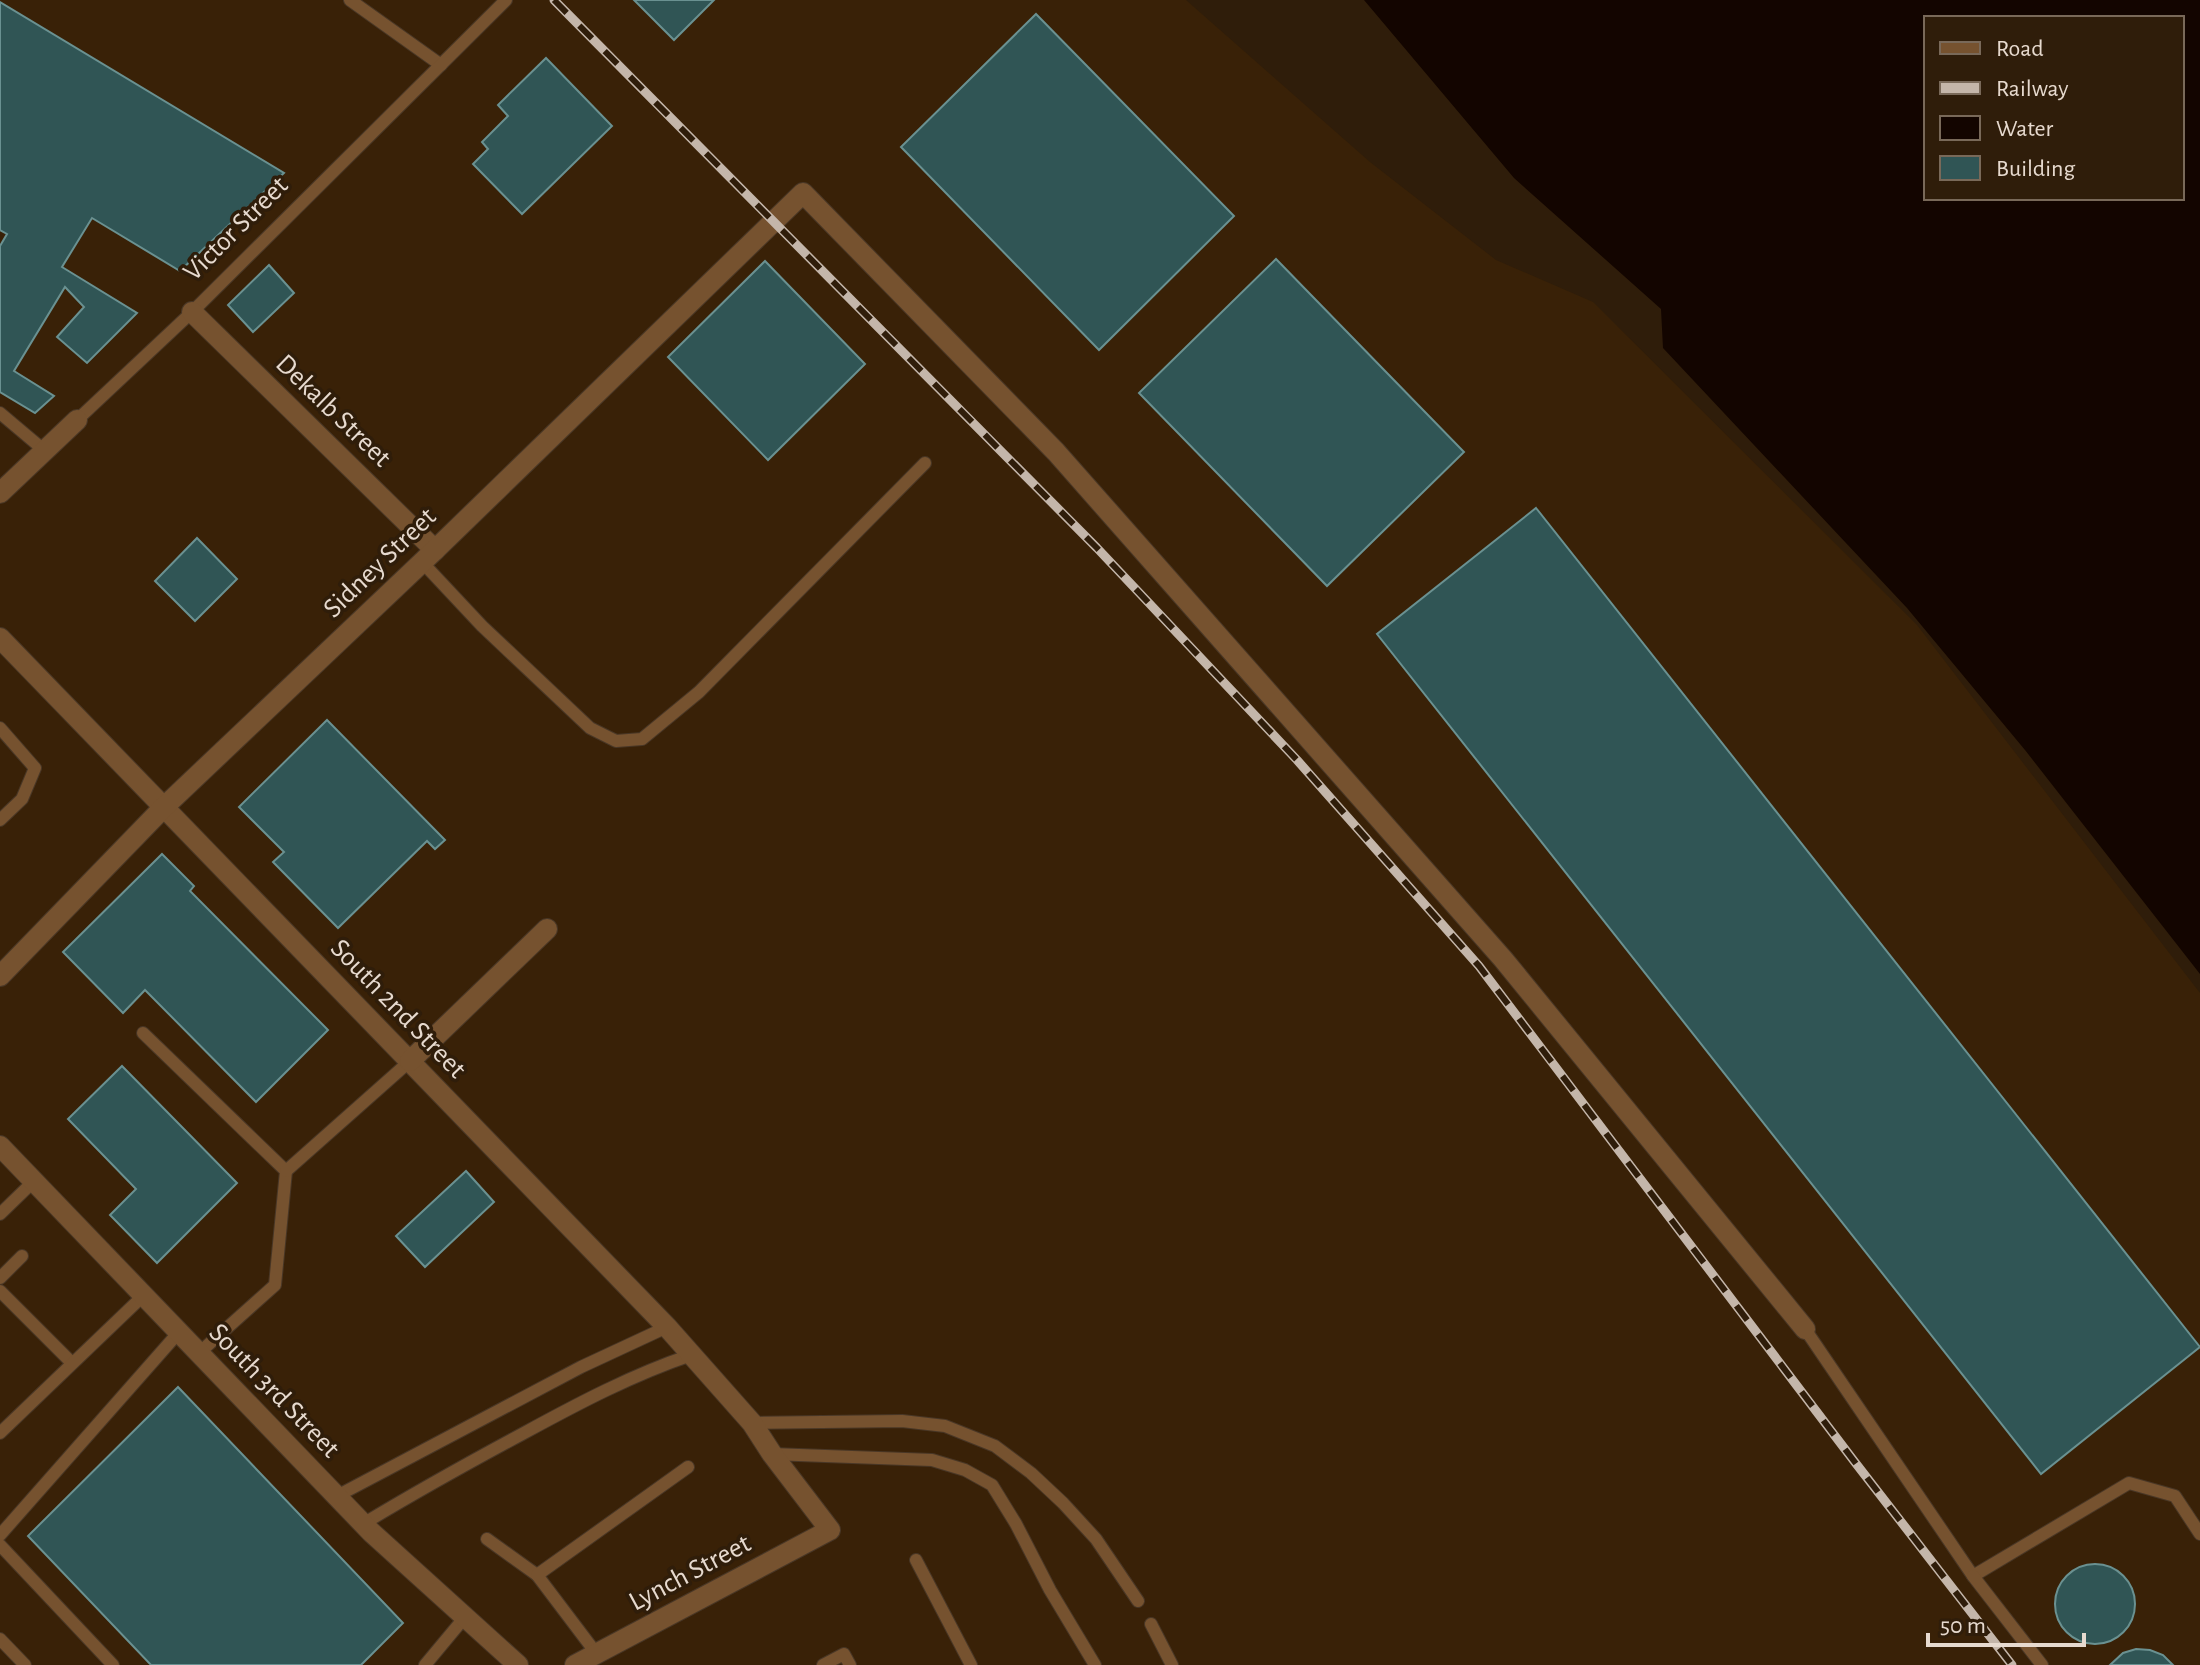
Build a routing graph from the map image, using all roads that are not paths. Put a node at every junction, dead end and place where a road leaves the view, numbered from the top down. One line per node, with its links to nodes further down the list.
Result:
1 (350, 0): 3 (lane)
2 (506, 0): 3 (lane, Victor Street)
3 (441, 65): 4 (lane, Victor Street)
4 (192, 312): 6 (lane, Victor Street); 10 (street, Dekalb Street)
5 (0, 413): 7 (lane)
6 (77, 420): 7 (street, Victor Street)
7 (45, 451): 9 (street, Victor Street)
8 (925, 463): 10 (lane, Dekalb Street)
9 (0, 493)
10 (428, 556): 13 (street, Sidney Street); 28 (street, Sidney Street)
11 (0, 638): 13 (street, South 2nd Street)
12 (0, 728): 14 (lane)
13 (163, 808): 16 (street, Sidney Street); 18 (street, South 2nd Street)
14 (0, 820)
15 (547, 929): 18 (street)
16 (0, 976)
17 (143, 1033): 20 (lane)
18 (410, 1061): 20 (lane); 27 (street, South 2nd Street)
19 (0, 1146): 21 (street, South 3rd Street)
20 (286, 1171): 30 (lane)
21 (34, 1181): 22 (lane); 26 (street, South 3rd Street)
22 (0, 1214)
23 (22, 1256): 24 (lane)
24 (0, 1278)
25 (0, 1291): 32 (lane)
26 (144, 1295): 29 (street, South 3rd Street); 32 (lane)
27 (667, 1327): 31 (street, South 2nd Street); 37 (lane)
28 (1805, 1329): 46 (lane)
29 (179, 1332): 30 (street, South 3rd Street); 41 (lane)
30 (199, 1353): 37 (street, South 3rd Street)
31 (691, 1355): 33 (street, South 2nd Street); 38 (lane)
32 (72, 1363): 34 (lane)
33 (752, 1423): 35 (street, South 2nd Street); 47 (lane)
34 (0, 1433)
35 (772, 1454): 39 (street, South 2nd Street); 60 (lane)
36 (688, 1467): 45 (lane)
37 (337, 1496): 38 (street, South 3rd Street)
38 (363, 1524): 48 (street, South 3rd Street)
39 (830, 1530): 51 (street, Lynch Street)
40 (2200, 1534): 46 (lane)
41 (0, 1535)
42 (487, 1539): 45 (lane)
43 (0, 1545): 53 (lane)
44 (916, 1560): 59 (lane)
45 (537, 1575): 51 (lane)
46 (1973, 1576): 62 (lane)
47 (1138, 1601)
48 (465, 1617): 54 (lane); 55 (street, South 3rd Street)
49 (1151, 1624): 61 (lane)
50 (2, 1646): 52 (lane)
51 (596, 1653): 56 (street, Lynch Street)
52 (25, 1665)
53 (113, 1665)
54 (425, 1665)
55 (518, 1665)
56 (575, 1665)
57 (823, 1665): 58 (lane)
58 (850, 1665)
59 (971, 1665)
60 (1095, 1665)
61 (1172, 1665)
62 (2042, 1665)

